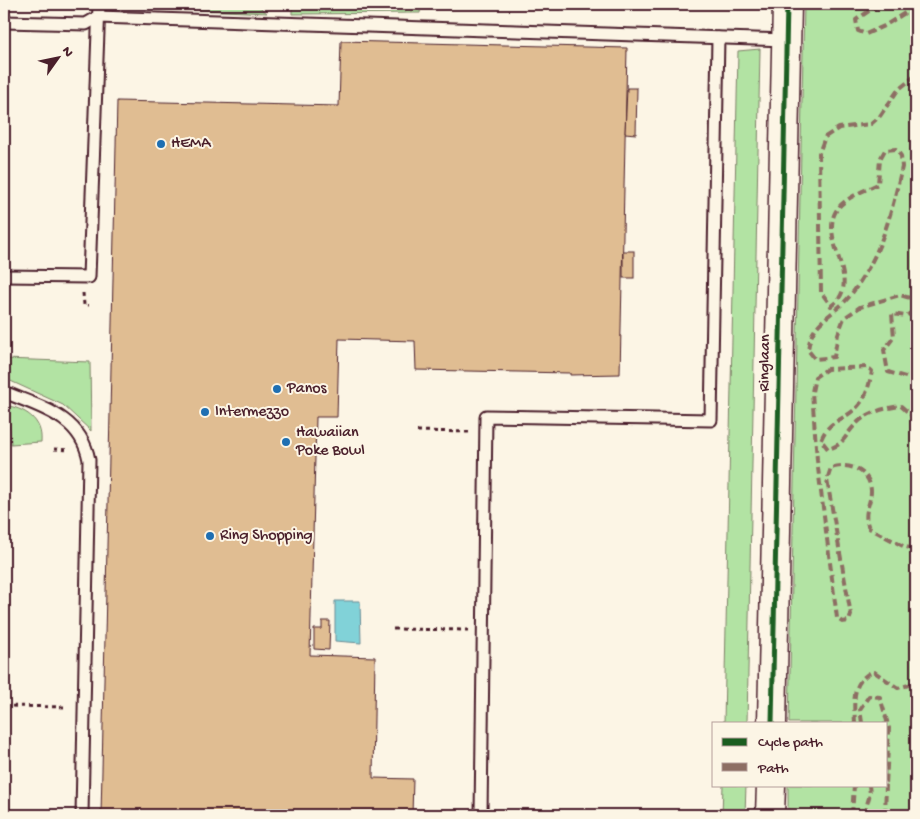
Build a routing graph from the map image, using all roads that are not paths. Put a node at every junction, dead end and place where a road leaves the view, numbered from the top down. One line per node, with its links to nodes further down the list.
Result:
1 (98, 4): 3 (lane)
2 (787, 4): 6 (main road, Ringlaan)
3 (98, 17): 4 (lane); 5 (lane); 7 (lane)
4 (4, 22)
5 (718, 38): 6 (lane); 12 (lane)
6 (786, 40): 9 (main road, Ringlaan)
7 (4, 276)
8 (4, 392): 11 (lane)
9 (772, 722)
10 (771, 786): 13 (main road)
11 (82, 815)
12 (481, 815)
13 (770, 815)

